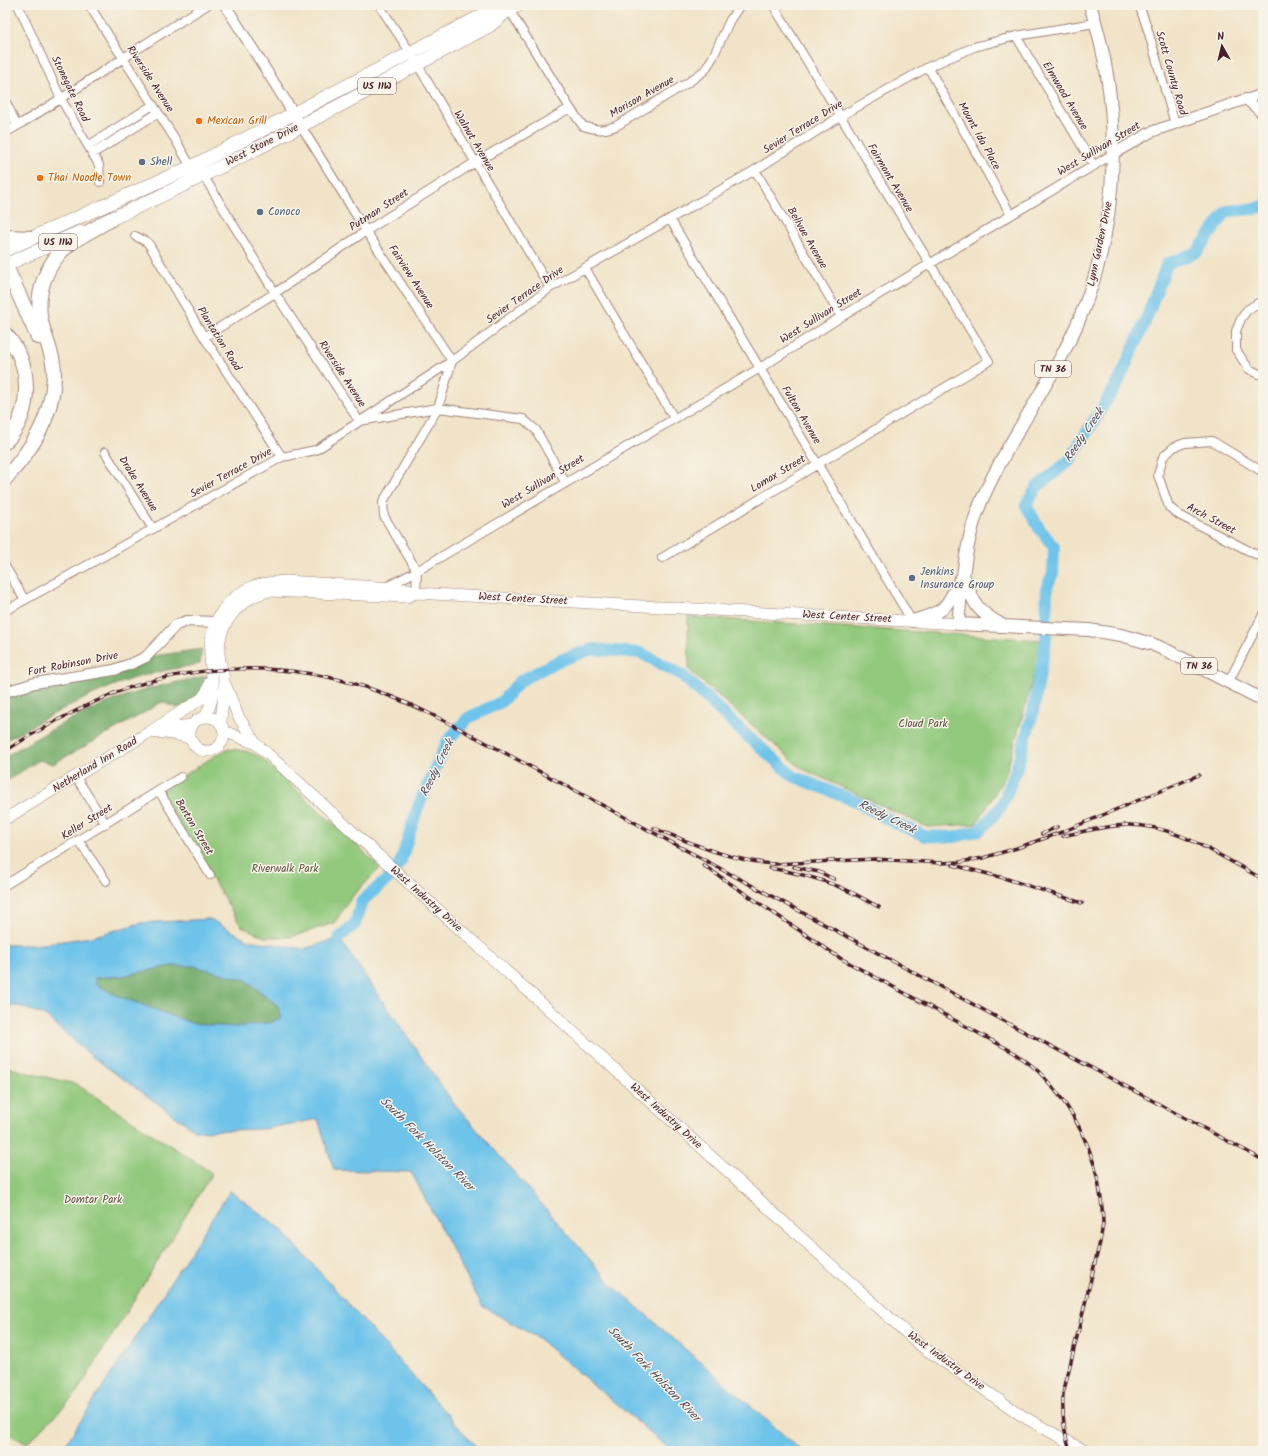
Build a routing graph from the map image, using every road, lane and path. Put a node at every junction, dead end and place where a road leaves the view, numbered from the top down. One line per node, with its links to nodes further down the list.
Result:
1 (18, 5): 18 (street, Stonegate Road)
2 (89, 5): 14 (street, Riverside Avenue)
3 (207, 5): 14 (street)
4 (225, 5): 24 (street, Fairview Avenue)
5 (379, 5): 13 (street, Walnut Avenue)
6 (740, 5): 22 (street, Morison Avenue)
7 (773, 5): 26 (street, Fairmont Avenue)
8 (1090, 5): 11 (main road, Lynn Garden Drive / TN 36)
9 (1139, 5): 27 (street, Scott County Road)
10 (511, 6): 13 (highway, West Stone Drive / US 11W); 15 (highway, West Stone Drive / US 11W); 22 (street, Morison Avenue)
11 (1095, 22): 12 (street, Sevier Terrace Drive); 33 (main road, Lynn Garden Drive / TN 36)
12 (1016, 36): 16 (street, Sevier Terrace Drive); 36 (street, Elmwood Avenue)
13 (410, 52): 15 (street, Walnut Avenue); 24 (highway, West Stone Drive / US 11W)
14 (122, 58): 18 (street); 21 (street, Riverside Avenue)
15 (417, 65): 29 (highway, West Stone Drive / US 11W); 34 (street, Walnut Avenue)
16 (928, 67): 26 (street, Sevier Terrace Drive); 41 (street, Mount Ida Place)
17 (1263, 93): 19 (street)
18 (61, 98): 28 (street); 32 (street, Stonegate Road)
19 (1246, 99): 25 (street); 27 (street, West Sullivan Street)
20 (5, 100): 28 (street)
21 (153, 105): 23 (street, Riverside Avenue); 32 (street)
22 (570, 108): 34 (street, Putman Street)
23 (158, 113): 32 (street); 35 (street, Riverside Avenue)
24 (294, 114): 29 (street, Fairview Avenue); 31 (highway, West Stone Drive / US 11W)
25 (1263, 114)
26 (841, 116): 37 (street, Sevier Terrace Drive); 50 (street, Fairmont Avenue)
27 (1175, 124): 33 (street, West Sullivan Street)
28 (17, 126): 30 (street)
29 (301, 126): 38 (highway, West Stone Drive / US 11W); 44 (street, Fairview Avenue)
30 (5, 133)
31 (244, 139): 35 (highway, West Stone Drive / US 11W); 38 (highway)
32 (90, 150): 39 (street, Stonegate Road)
33 (1113, 154): 36 (street, West Sullivan Street); 78 (main road, Lynn Garden Drive / TN 36)
34 (474, 163): 44 (street, Putman Street); 52 (street, Walnut Avenue)
35 (191, 166): 40 (highway); 47 (highway, West Stone Drive / US 11W)
36 (1094, 166): 41 (street, West Sullivan Street)
37 (754, 170): 43 (street, Sevier Terrace Drive); 55 (street, Bellvue Avenue)
38 (203, 175): 40 (highway, West Stone Drive / US 11W); 53 (street, Riverside Avenue)
39 (100, 182)
40 (125, 212): 42 (highway, West Stone Drive / US 11W)
41 (1011, 215): 50 (street, West Sullivan Street)
42 (111, 219): 49 (highway, West Stone Drive / US 11W); 62 (highway)
43 (670, 219): 51 (street, Sevier Terrace Drive); 60 (street, Fulton Avenue)
44 (366, 231): 53 (street, Putman Street); 58 (street, Fairview Avenue)
45 (135, 236): 57 (street, Plantation Road)
46 (5, 237): 47 (highway)
47 (32, 238): 48 (highway, West Stone Drive / US 11W)
48 (5, 250)
49 (5, 265): 62 (highway)
50 (930, 265): 55 (street, West Sullivan Street); 59 (street, Fairmont Avenue)
51 (585, 268): 52 (street, Sevier Terrace Drive); 64 (street)
52 (550, 288): 58 (street, Sevier Terrace Drive)
53 (275, 293): 57 (street, Putman Street); 65 (street, Riverside Avenue)
54 (1263, 300): 61 (street)
55 (841, 317): 60 (street, West Sullivan Street)
56 (5, 334): 66 (highway)
57 (204, 337): 68 (street, Plantation Road)
58 (452, 361): 63 (street); 65 (street, Sevier Terrace Drive)
59 (989, 361): 69 (street, Lomax Street)
60 (760, 368): 64 (street, West Sullivan Street); 69 (street, Fulton Avenue)
61 (1263, 376)
62 (51, 396): 71 (highway)
63 (438, 408): 65 (street, Riverside Avenue); 72 (street, Riverside Avenue); 77 (street)
64 (674, 418): 72 (street, West Sullivan Street)
65 (359, 421): 68 (street, Sevier Terrace Drive)
66 (5, 442)
67 (105, 452): 73 (street, Drake Avenue)
68 (282, 457): 73 (street, Sevier Terrace Drive)
69 (817, 464): 74 (street, Lomax Street); 84 (street, Fulton Avenue)
70 (1263, 472): 75 (street, Arch Street)
71 (5, 480)
72 (565, 482): 77 (street, West Sullivan Street)
73 (153, 529): 81 (street, Sevier Terrace Drive)
74 (662, 558)
75 (1263, 558)
76 (5, 566): 81 (street)
77 (417, 571): 79 (street, West Sullivan Street); 80 (street)
78 (963, 574): 84 (main road); 86 (main road, Lynn Garden Drive / TN 36); 87 (main road)
79 (385, 587): 80 (main road, West Center Street); 85 (main road, West Center Street)
80 (416, 593): 84 (main road, West Center Street); 85 (main road, West Center Street)
81 (24, 600): 82 (street, Sevier Terrace Drive)
82 (5, 611)
83 (1263, 615): 89 (street)
84 (912, 621): 86 (main road, West Center Street)
85 (220, 624): 88 (main road, West Center Street); 90 (main road, West Center Street); 91 (street, Fort Robinson Drive)
86 (958, 624): 87 (main road, West Center Street / TN 36)
87 (1005, 627): 89 (main road, West Center Street / TN 36)
88 (211, 677): 93 (main road, West Center Street); 96 (main road)
89 (1229, 681): 92 (main road, West Center Street / TN 36)
90 (225, 683): 95 (main road, West Center Street); 98 (main road)
91 (5, 692)
92 (1263, 700)
93 (205, 717): 94 (main road); 95 (main road)
94 (193, 724): 96 (main road, Netherland Inn Road); 97 (main road)
95 (222, 728): 98 (main road, West Industry Drive); 99 (main road)
96 (150, 731): 97 (main road, Netherland Inn Road); 101 (main road, Netherland Inn Road)
97 (191, 739): 99 (main road)
98 (256, 744): 100 (main road, West Industry Drive)
99 (219, 745): 100 (main road, West Industry Drive)
100 (268, 754): 110 (main road, West Industry Drive)
101 (76, 777): 104 (main road, Netherland Inn Road); 105 (street)
102 (181, 777): 103 (street, Keller Street)
103 (159, 791): 105 (street, Keller Street); 107 (street, Barton Street)
104 (5, 819)
105 (105, 823): 106 (street, Keller Street)
106 (78, 840): 108 (street); 109 (street, Keller Street)
107 (210, 875)
108 (106, 881)
109 (5, 885)
110 (1085, 1451)

